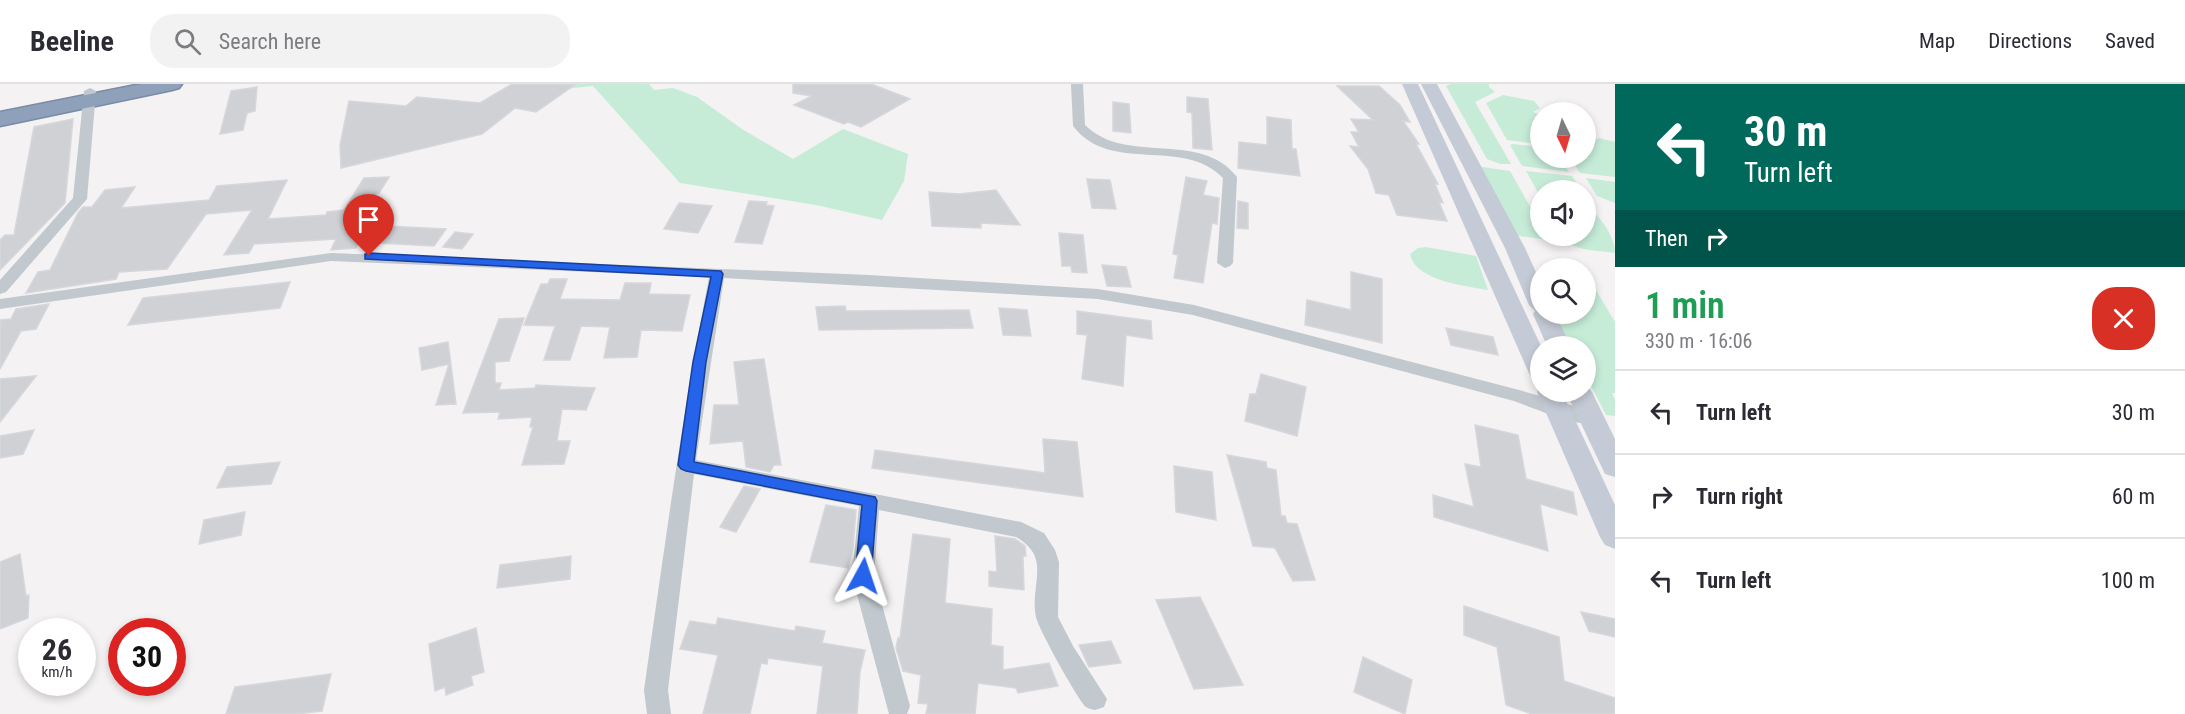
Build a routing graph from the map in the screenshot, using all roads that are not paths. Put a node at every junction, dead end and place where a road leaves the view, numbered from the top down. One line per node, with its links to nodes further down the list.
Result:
1 (124, 84): 6 (highway)
2 (172, 84): 6 (highway)
3 (1077, 84): 9 (street)
4 (1410, 84): 14 (street)
5 (1429, 84): 11 (street)
6 (89, 96): 7 (highway); 8 (highway); 12 (street)
7 (0, 108)
8 (0, 119)
9 (1225, 263)
10 (717, 274): 13 (street); 15 (street); 20 (street)
11 (1530, 283)
12 (0, 289)
13 (0, 304)
14 (1530, 349)
15 (1530, 398)
16 (1554, 402): 23 (street)
17 (1556, 402): 19 (street)
18 (1584, 402): 19 (street)
19 (1591, 418): 21 (street)
20 (686, 465): 22 (street); 26 (street)
21 (1615, 467)
22 (870, 501): 24 (street); 25 (street)
23 (1615, 537)
24 (1095, 699)
25 (898, 706)
26 (658, 714)

